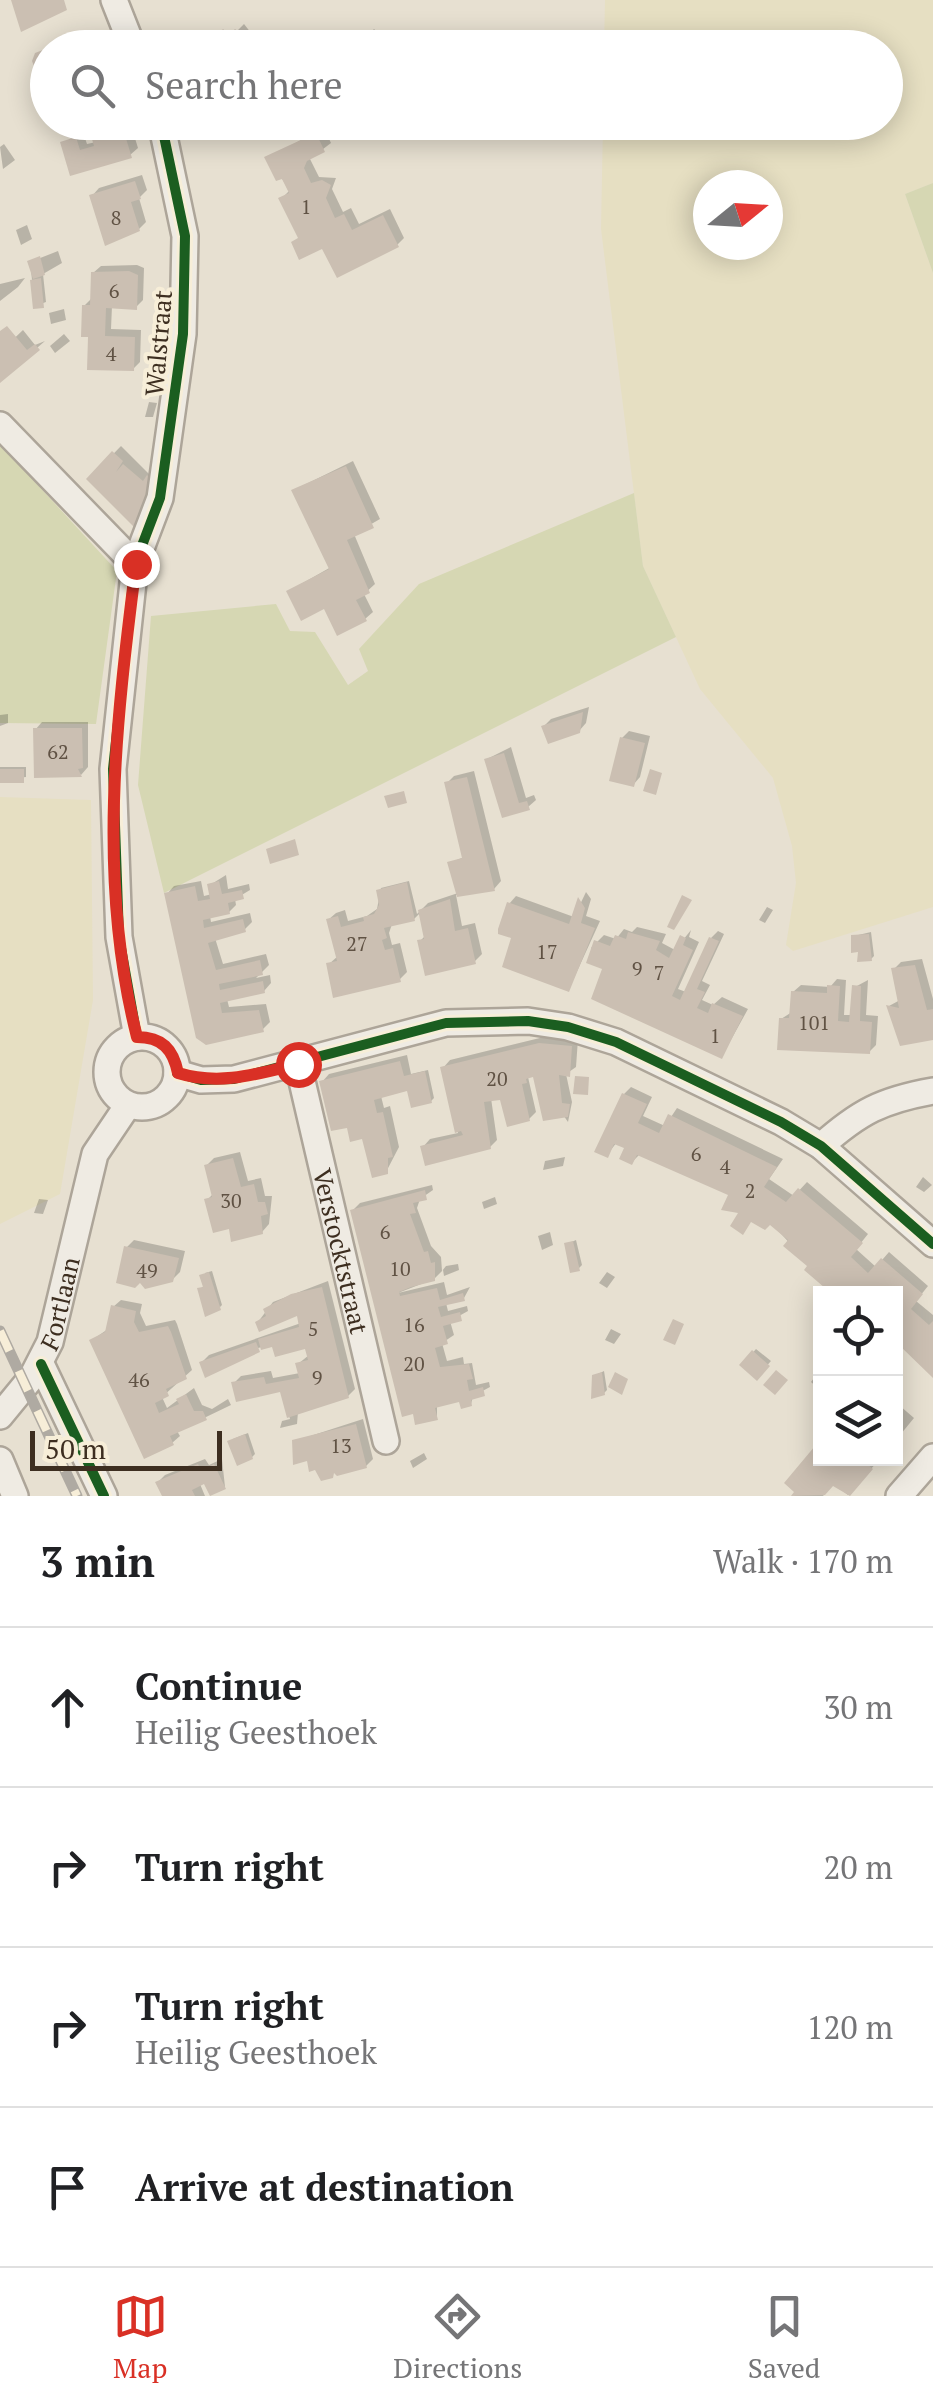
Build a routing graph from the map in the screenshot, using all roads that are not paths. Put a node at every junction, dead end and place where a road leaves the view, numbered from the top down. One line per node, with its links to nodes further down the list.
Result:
1 (114, 0): 2 (street)
2 (126, 30)
3 (165, 140): 5 (street, Walstraat)
4 (0, 426): 5 (street)
5 (136, 564): 6 (street, Walstraat)
6 (137, 1037): 8 (street); 10 (street)
7 (298, 1064): 8 (street); 11 (street); 15 (street, Verstocktstraat)
8 (178, 1073): 10 (street)
9 (933, 1090): 11 (street)
10 (128, 1105): 13 (street, Fortlaan)
11 (821, 1146): 12 (street)
12 (933, 1244)
13 (40, 1364): 14 (street); 19 (street, Fortlaan)
14 (0, 1416)
15 (386, 1441)
16 (933, 1456): 20 (street)
17 (0, 1460): 18 (street)
18 (15, 1496)
19 (104, 1496)
20 (899, 1496)

